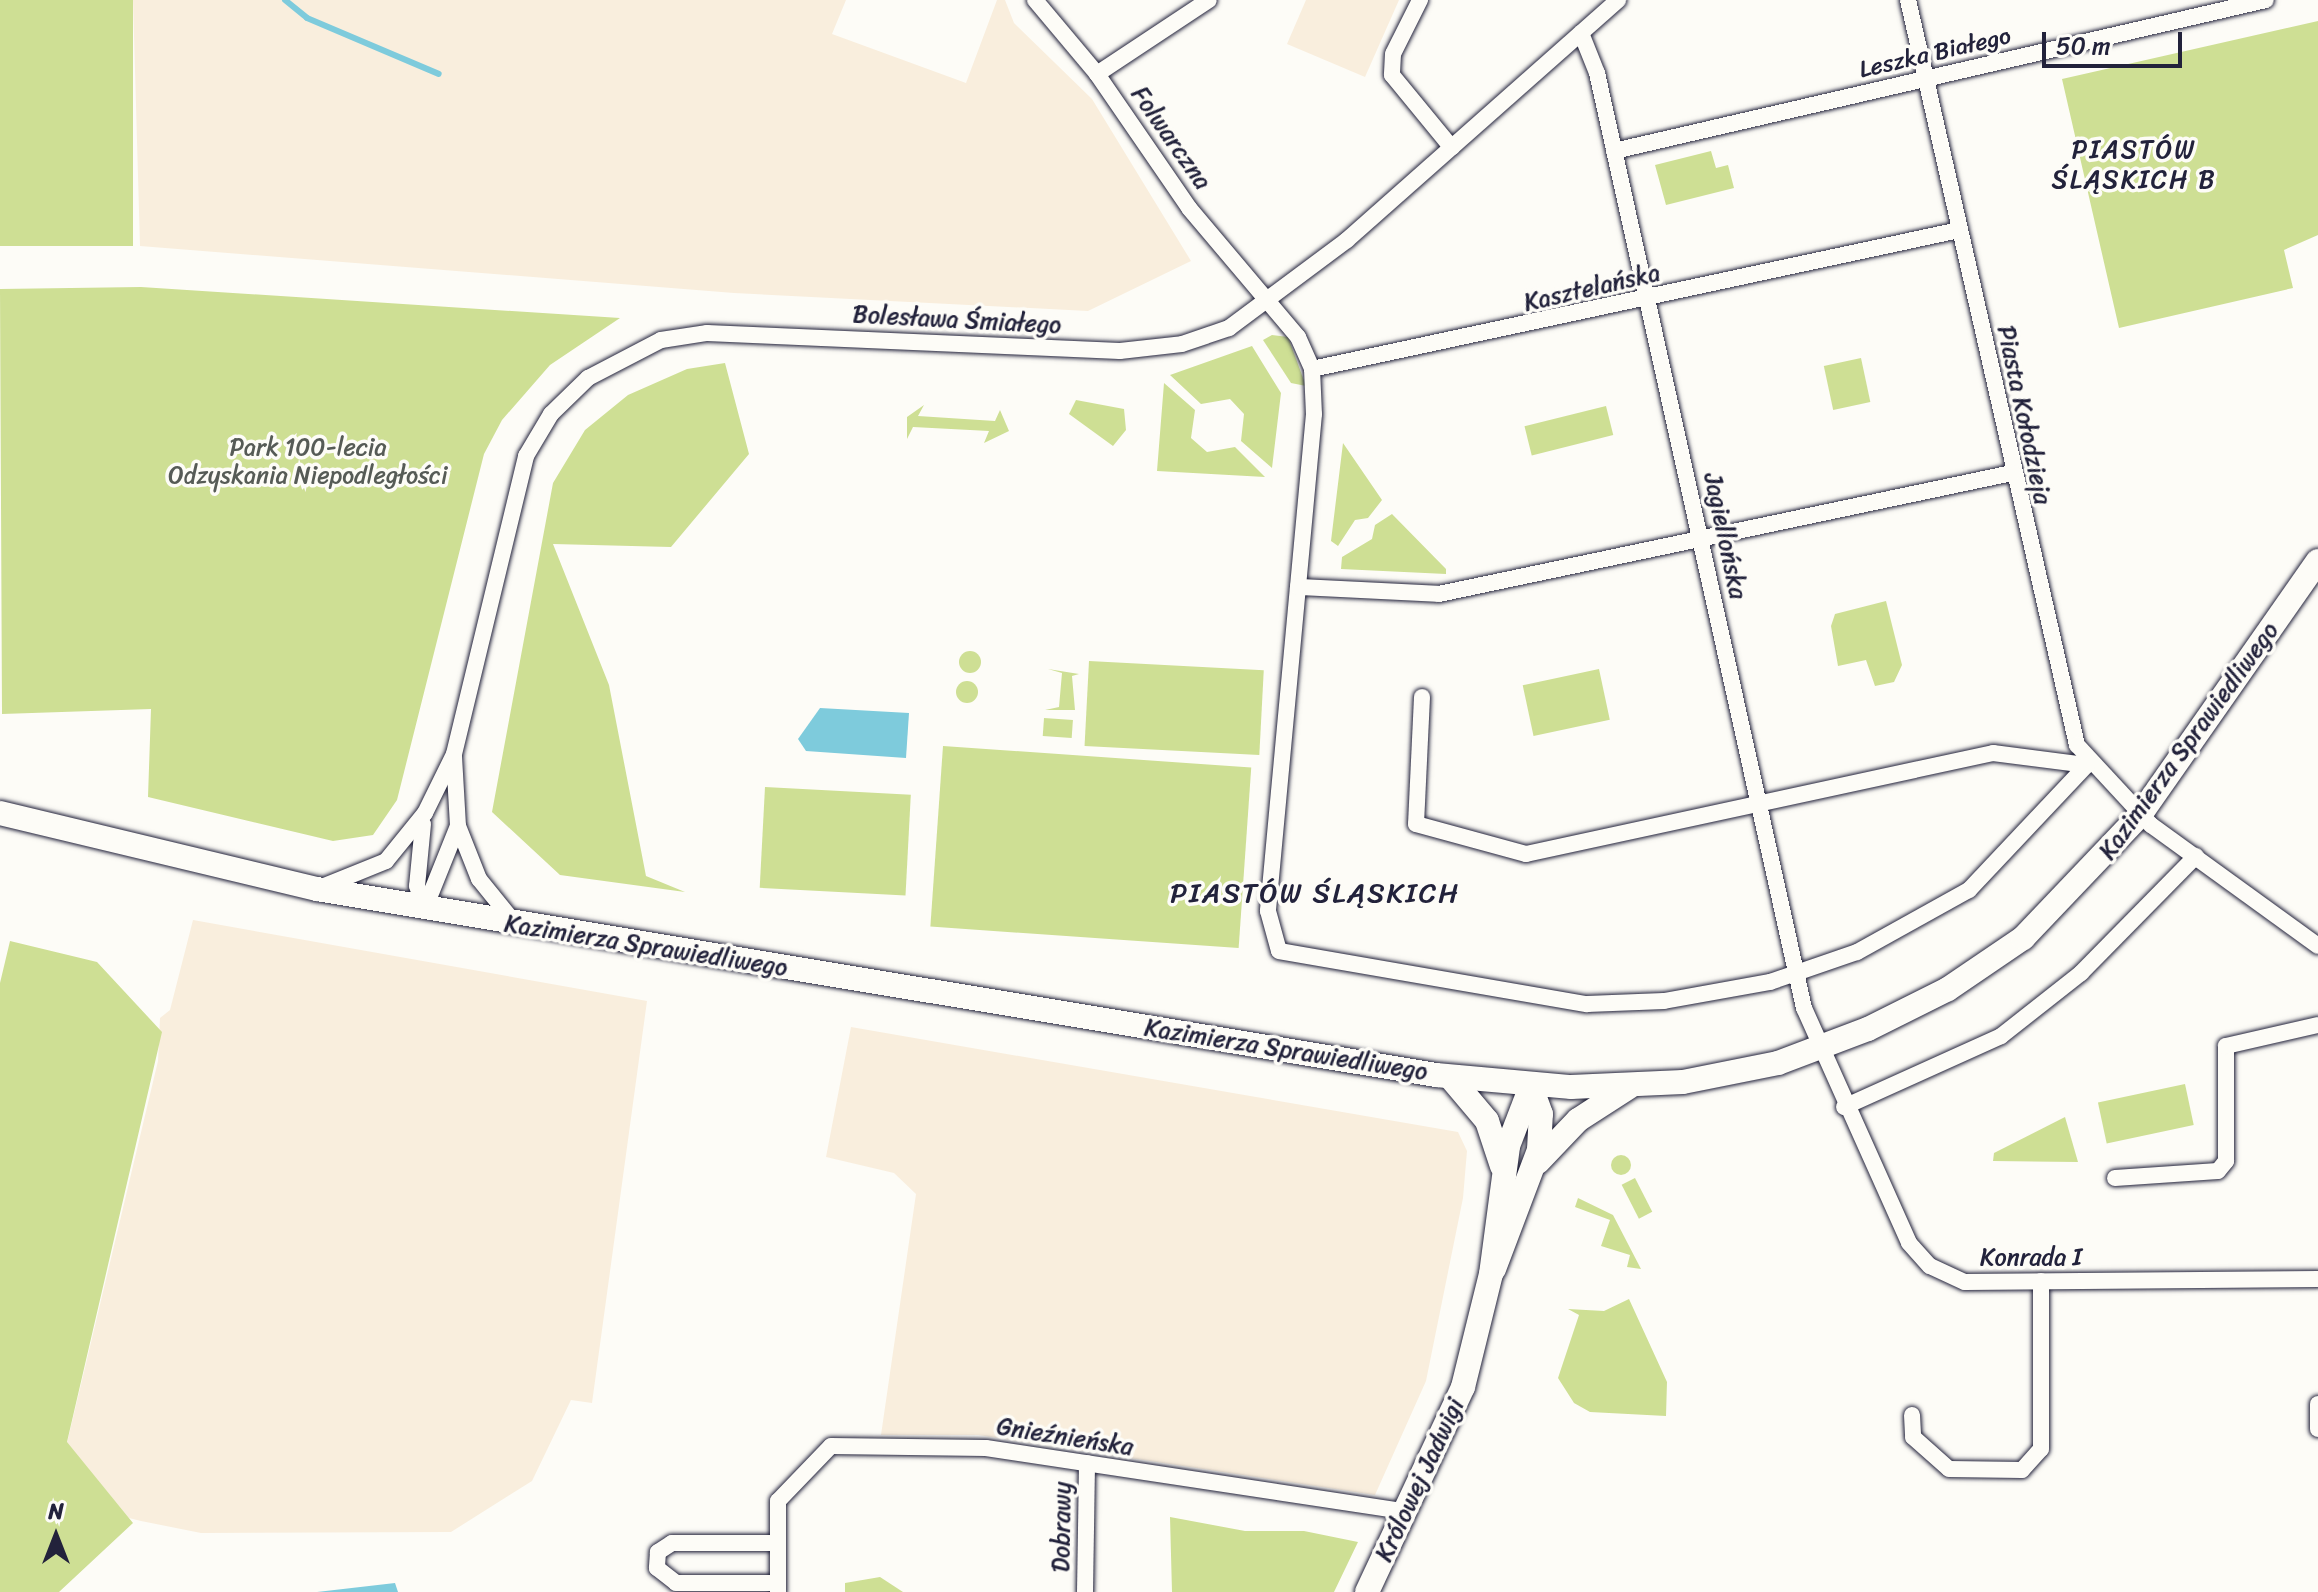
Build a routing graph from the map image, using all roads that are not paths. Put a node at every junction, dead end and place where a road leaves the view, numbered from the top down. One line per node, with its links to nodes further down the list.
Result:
1 (1035, 0): 8 (street, Folwarczna)
2 (1209, 0): 8 (street)
3 (1420, 0): 10 (street)
4 (1618, 0): 7 (street, Bolesława Śmiałego)
5 (1908, 0): 9 (street, Piasta Kołodzieja)
6 (2266, 0): 9 (street, Leszka Białego)
7 (1581, 33): 10 (street, Bolesława Śmiałego); 11 (street, Jagiellońska)
8 (1097, 74): 14 (street, Folwarczna)
9 (1924, 80): 11 (street, Leszka Białego); 12 (street, Piasta Kołodzieja)
10 (1452, 148): 14 (street, Bolesława Śmiałego)
11 (1614, 151): 13 (street, Jagiellońska)
12 (1959, 230): 13 (street, Kasztelańska); 16 (street, Piasta Kołodzieja)
13 (1647, 300): 15 (street, Kasztelańska); 17 (street, Jagiellońska)
14 (1269, 302): 15 (street); 21 (street, Bolesława Śmiałego)
15 (1312, 369): 19 (street)
16 (2012, 473): 17 (street); 22 (street, Piasta Kołodzieja)
17 (1701, 540): 19 (street); 24 (street, Jagiellońska)
18 (2318, 561): 27 (street, Kazimierza Sprawiedliwego)
19 (1298, 587): 35 (street)
20 (1422, 697): 24 (street)
21 (454, 754): 26 (street, Bolesława Śmiałego); 29 (street, Bolesława Śmiałego)
22 (2087, 765): 24 (street); 27 (street, Piasta Kołodzieja); 35 (street)
23 (0, 800): 28 (street, Kazimierza Sprawiedliwego)
24 (1758, 801): 35 (street, Jagiellońska)
25 (0, 813): 28 (street, Kazimierza Sprawiedliwego)
26 (425, 813): 31 (street, Bolesława Śmiałego); 32 (street, Bolesława Śmiałego)
27 (2140, 815): 30 (street); 37 (street, Kazimierza Sprawiedliwego)
28 (53, 822): 31 (street, Kazimierza Sprawiedliwego)
29 (458, 826): 32 (street, Bolesława Śmiałego); 33 (street, Bolesława Śmiałego)
30 (2196, 856): 34 (street); 41 (street)
31 (317, 889): 32 (street, Kazimierza Sprawiedliwego)
32 (425, 908): 33 (street, Kazimierza Sprawiedliwego)
33 (518, 925): 38 (street, Kazimierza Sprawiedliwego)
34 (2318, 946)
35 (1797, 974): 37 (street, Jagiellońska)
36 (2318, 1025): 44 (street)
37 (1817, 1051): 40 (street, Kazimierza Sprawiedliwego); 41 (street, Konrada I)
38 (1450, 1077): 39 (street, Kazimierza Sprawiedliwego); 43 (street)
39 (1531, 1086): 40 (street, Kazimierza Sprawiedliwego); 42 (street, Królowej Jadwigi); 43 (street, Królowej Jadwigi)
40 (1631, 1086): 42 (street)
41 (1844, 1107): 47 (street, Konrada I)
42 (1535, 1166): 45 (street, Królowej Jadwigi)
43 (1503, 1173): 45 (street, Królowej Jadwigi)
44 (2115, 1178)
45 (1491, 1274): 52 (street, Królowej Jadwigi)
46 (2318, 1279): 47 (street, Konrada I)
47 (2041, 1281): 49 (street)
48 (2318, 1404): 50 (street)
49 (1912, 1415)
50 (2318, 1429)
51 (1087, 1463): 52 (street, Gnieźnieńska); 53 (street, Gnieźnieńska); 55 (street, Dobrawy)
52 (1408, 1512): 56 (street, Królowej Jadwigi)
53 (777, 1543): 54 (street, Gnieźnieńska); 54 (street, Gnieźnieńska)
54 (778, 1587)
55 (1085, 1592)
56 (1367, 1592)

